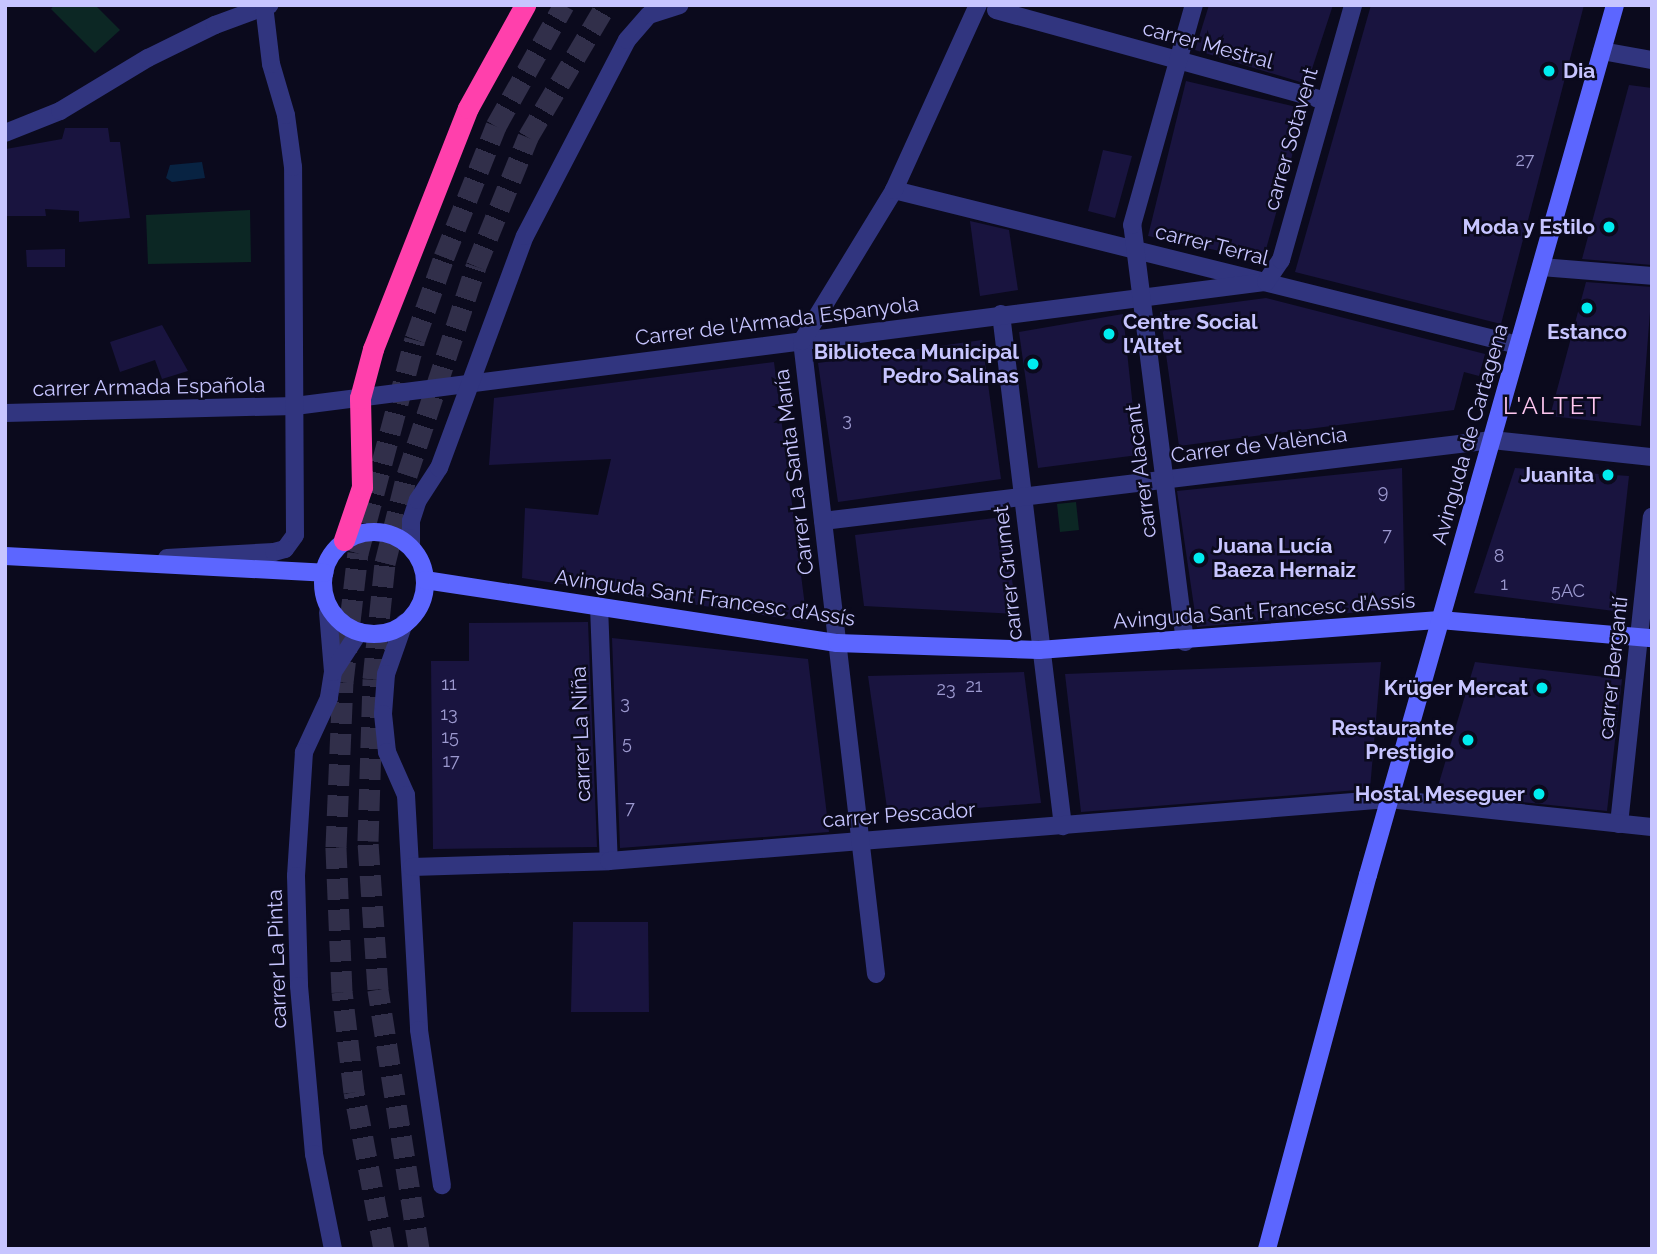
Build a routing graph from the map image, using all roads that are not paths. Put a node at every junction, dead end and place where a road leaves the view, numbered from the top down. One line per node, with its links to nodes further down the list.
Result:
1 (525, 5): 24 (highway)
2 (679, 5): 23 (street)
3 (978, 5): 14 (street)
4 (1194, 5): 11 (street, carrer Alacant)
5 (1353, 5): 12 (street, carrer Sotavent)
6 (1615, 5): 9 (main road, Avinguda de Cartagena)
7 (266, 6): 13 (street); 25 (street)
8 (996, 10): 11 (street, carrer Mestral)
9 (1602, 51): 10 (street); 16 (main road, Avinguda de Cartagena)
10 (1652, 60)
11 (1178, 61): 12 (street, carrer Mestral); 15 (street, carrer Alacant)
12 (1326, 101): 18 (street, carrer Sotavent)
13 (5, 133)
14 (894, 190): 15 (street, carrer Terral); 21 (street)
15 (1135, 250): 18 (street, carrer Terral); 19 (street, carrer Alacant)
16 (1541, 267): 17 (street); 22 (main road, Avinguda de Cartagena)
17 (1652, 276)
18 (1266, 282): 19 (street, Carrer de l'Armada Espanyola); 22 (street, carrer Terral)
19 (1143, 296): 20 (street, Carrer de l'Armada Espanyola); 29 (street, carrer Alacant)
20 (1001, 314): 21 (street, Carrer de l'Armada Espanyola); 30 (street, carrer Grumet)
21 (802, 341): 23 (street, Carrer de l'Armada Espanyola); 32 (street, Carrer La Santa María)
22 (1518, 345): 27 (main road, Avinguda de Cartagena)
23 (467, 384): 24 (street, Carrer de l'Armada Espanyola); 34 (street)
24 (360, 398): 25 (street, Carrer de l'Armada Espanyola); 33 (highway)
25 (295, 406): 26 (street, carrer Armada Española); 36 (street)
26 (5, 413)
27 (1492, 440): 28 (street, Carrer de València); 29 (street, Carrer de València); 41 (main road, Avinguda de Cartagena)
28 (1652, 457)
29 (1165, 479): 30 (street, Carrer de València); 45 (street, carrer Alacant)
30 (1023, 496): 32 (street, Carrer de València); 47 (street, carrer Grumet)
31 (1652, 517): 44 (street, carrer Bergantí)
32 (823, 521): 46 (street, Carrer La Santa María)
33 (344, 540): 34 (main road); 37 (main road)
34 (411, 547): 38 (main road)
35 (5, 556): 36 (main road)
36 (125, 562): 37 (main road)
37 (326, 573): 40 (main road)
38 (425, 580): 39 (main road, Avinguda Sant Francesc d’Assís); 42 (main road)
39 (599, 606): 46 (main road, Avinguda Sant Francesc d’Assís); 54 (street, carrer La Niña)
40 (328, 612): 43 (main road); 48 (street, carrer La Pinta)
41 (1440, 620): 44 (main road, Avinguda Sant Francesc d’Assís); 45 (main road, Avinguda Sant Francesc d’Assís); 49 (main road, Avinguda de Cartagena)
42 (404, 623): 43 (main road); 55 (street)
43 (359, 632): 48 (street, carrer La Pinta)
44 (1645, 637): 50 (street, carrer Bergantí)
45 (1185, 642): 47 (main road, Avinguda Sant Francesc d’Assís)
46 (837, 643): 47 (main road, Avinguda Sant Francesc d’Assís); 53 (street, Carrer La Santa María)
47 (1039, 650): 51 (street, carrer Grumet)
48 (333, 672): 58 (street, carrer La Pinta)
49 (1389, 799): 50 (street, carrer Pescador); 51 (street, carrer Pescador); 59 (main road, Avinguda de Cartagena)
50 (1619, 824): 52 (street, carrer Pescador)
51 (1063, 826): 53 (street, carrer Pescador)
52 (1652, 827)
53 (861, 841): 54 (street, carrer Pescador); 56 (street, Carrer La Santa María)
54 (609, 861): 55 (street, carrer Pescador)
55 (412, 867): 57 (street)
56 (876, 974)
57 (442, 1185)
58 (333, 1249)
59 (1267, 1249)

